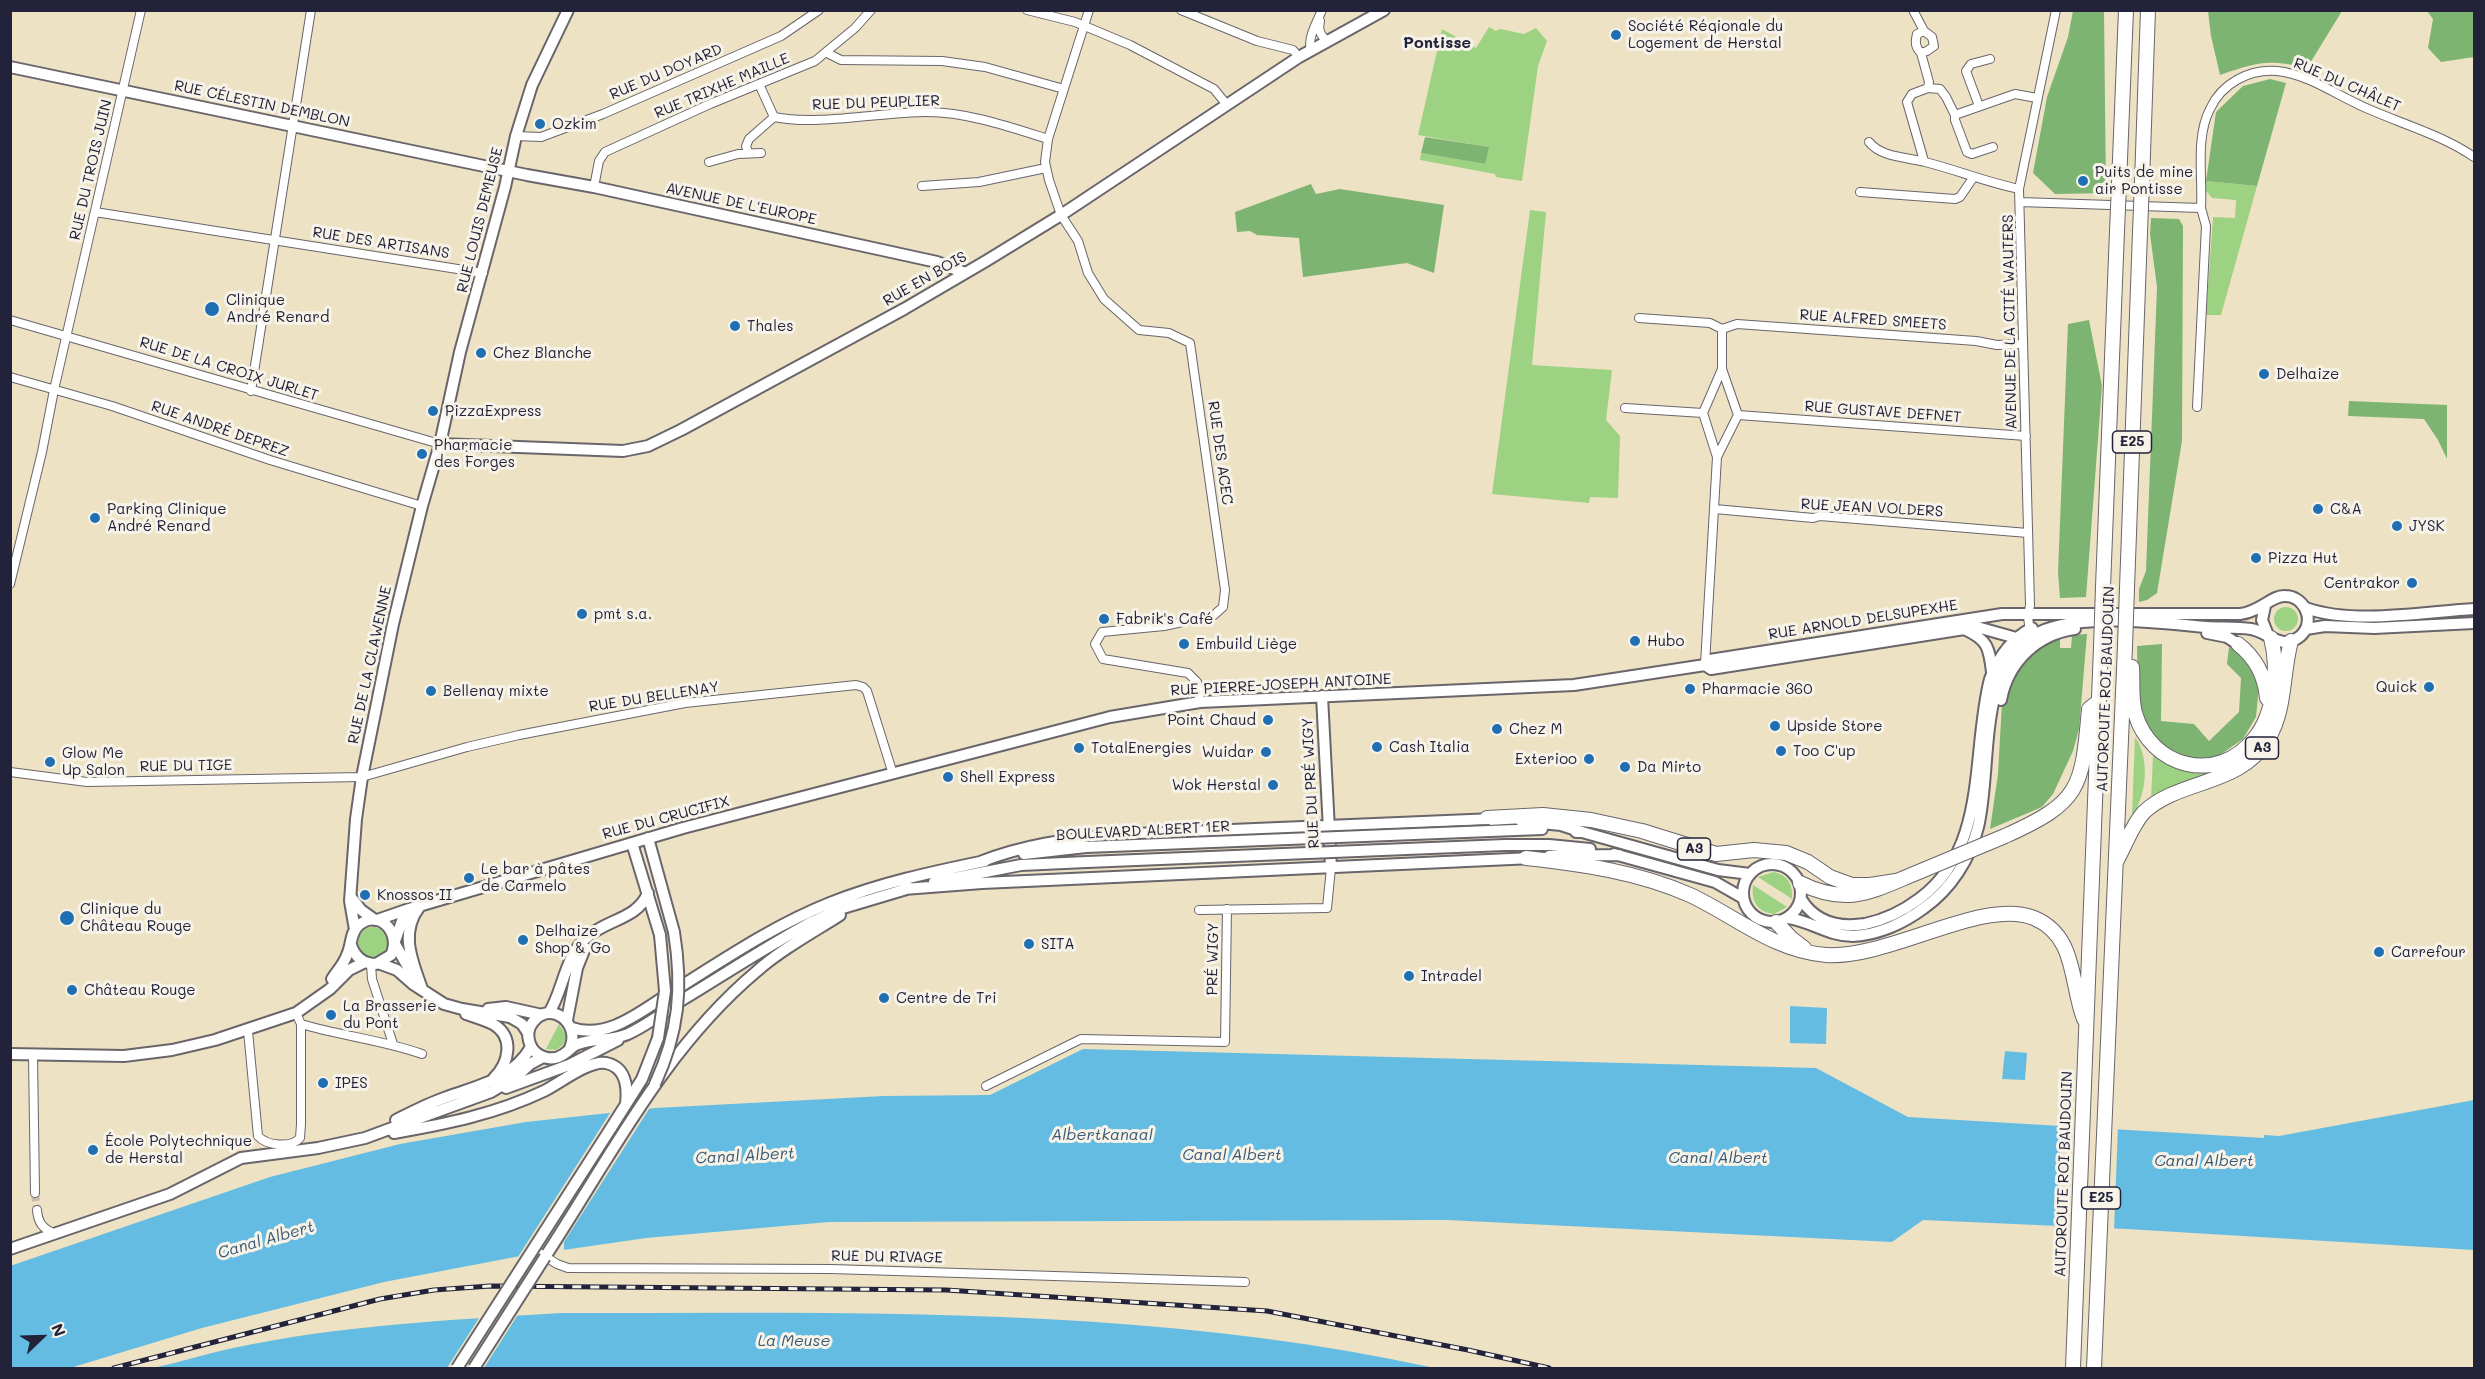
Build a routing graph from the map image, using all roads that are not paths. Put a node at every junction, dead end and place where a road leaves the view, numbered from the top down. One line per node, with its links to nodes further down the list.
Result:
1 (141, 10): 27 (street, RUE DU TROIS JUIN)
2 (311, 10): 33 (street)
3 (568, 10): 34 (main road, RUE LOUIS DEMEUSE)
4 (819, 10): 34 (street, RUE DU DOYARD)
5 (871, 10): 19 (street, RUE TRIXHE MAILLE)
6 (1027, 10): 15 (street)
7 (1089, 10): 15 (street)
8 (1181, 10): 21 (street)
9 (1322, 10): 17 (street); 18 (street)
10 (1384, 10): 17 (main road, RUE EN BOIS)
11 (1913, 10): 16 (street)
12 (2056, 10): 28 (street, AVENUE DE LA CITÉ WAUTERS)
13 (2126, 10): 95 (highway, AUTOROUTE ROI BAUDOUIN / E25, bridge)
14 (2148, 10): 90 (highway, AUTOROUTE ROI BAUDOUIN / E25, bridge)
15 (1084, 26): 26 (street); 29 (street)
16 (1924, 31): 20 (street); 20 (street)
17 (1327, 41): 18 (main road, RUE EN BOIS)
18 (1311, 51): 21 (main road, RUE EN BOIS)
19 (826, 53): 24 (street, RUE TRIXHE MAILLE); 26 (street)
20 (1921, 53): 25 (street)
21 (1299, 57): 29 (main road, RUE EN BOIS)
22 (1990, 59): 30 (street)
23 (10, 67): 27 (main road, RUE CÉLESTIN DEMBLON)
24 (759, 84): 32 (street); 47 (street, RUE TRIXHE MAILLE)
25 (1928, 88): 31 (street); 41 (street)
26 (1064, 89): 35 (street)
27 (124, 90): 33 (main road, RUE CÉLESTIN DEMBLON); 52 (street, RUE DU TROIS JUIN)
28 (2037, 98): 30 (street); 48 (street, AVENUE DE LA CITÉ WAUTERS)
29 (1227, 105): 53 (main road, RUE EN BOIS)
30 (1979, 106): 31 (street)
31 (1954, 115): 37 (street)
32 (774, 117): 35 (street, RUE DU PEUPLIER); 38 (street)
33 (292, 125): 44 (main road, RUE CÉLESTIN DEMBLON); 54 (street)
34 (516, 136): 44 (main road, RUE LOUIS DEMEUSE)
35 (1048, 139): 43 (street)
36 (1869, 142): 41 (street)
37 (1993, 147)
38 (748, 152): 39 (street); 42 (street)
39 (761, 153)
40 (2475, 157): 51 (street, RUE DU CHÂLET)
41 (1924, 161): 45 (street)
42 (710, 162)
43 (1046, 168): 46 (street); 53 (street)
44 (508, 171): 47 (main road, AVENUE DE L'EUROPE); 55 (main road, RUE LOUIS DEMEUSE)
45 (1973, 178): 48 (street); 49 (street)
46 (922, 186)
47 (594, 187): 56 (main road, AVENUE DE L'EUROPE)
48 (2019, 189): 50 (street, AVENUE DE LA CITÉ WAUTERS)
49 (1860, 192)
50 (2020, 202): 51 (street); 61 (street, AVENUE DE LA CITÉ WAUTERS)
51 (2201, 208): 66 (street, RUE DU CHÂLET)
52 (95, 212): 54 (street, RUE DES ARTISANS); 60 (street, RUE DU TROIS JUIN)
53 (1061, 215): 56 (main road, RUE EN BOIS); 96 (street, RUE DES ACEC)
54 (274, 240): 55 (street, RUE DES ARTISANS); 65 (street)
55 (483, 273): 71 (main road, RUE LOUIS DEMEUSE)
56 (965, 273): 71 (main road, RUE EN BOIS)
57 (1639, 318): 59 (street)
58 (10, 320): 60 (street, RUE DE LA CROIX JURLET)
59 (1722, 329): 61 (street, RUE ALFRED SMEETS); 62 (street)
60 (66, 335): 64 (street, RUE DU TROIS JUIN); 65 (street, RUE DE LA CROIX JURLET)
61 (2022, 344): 70 (street, AVENUE DE LA CITÉ WAUTERS)
62 (1722, 369): 68 (street); 69 (street)
63 (10, 377): 64 (street, RUE ANDRÉ DEPREZ)
64 (54, 390): 73 (street, RUE ANDRÉ DEPREZ); 76 (street, RUE DU TROIS JUIN)
65 (251, 391): 71 (street, RUE DE LA CROIX JURLET)
66 (2197, 407)
67 (1625, 408): 68 (street)
68 (1703, 412): 72 (street)
69 (1738, 416): 70 (street, RUE GUSTAVE DEFNET); 72 (street)
70 (2026, 436): 75 (street, AVENUE DE LA CITÉ WAUTERS)
71 (440, 444): 73 (main road, RUE DE LA CLAWENNE)
72 (1717, 458): 74 (street)
73 (422, 506): 102 (main road, RUE DE LA CLAWENNE)
74 (1715, 509): 75 (street, RUE JEAN VOLDERS); 91 (street)
75 (2028, 533): 80 (street, AVENUE DE LA CITÉ WAUTERS)
76 (10, 584)
77 (2265, 606): 78 (main road); 81 (main road); 87 (main road)
78 (2306, 608): 79 (main road); 85 (main road)
79 (2475, 609)
80 (2028, 613): 81 (main road, RUE ARNOLD DELSUPEXHE); 86 (street, AVENUE DE LA CITÉ WAUTERS); 91 (main road, RUE ARNOLD DELSUPEXHE)
81 (2084, 614): 86 (main road)
82 (2475, 623): 85 (main road)
83 (2191, 628): 86 (main road); 87 (main road); 89 (main road); 98 (main road)
84 (1964, 629): 86 (main road, RUE ARNOLD DELSUPEXHE); 91 (main road, RUE ARNOLD DELSUPEXHE); 92 (main road)
85 (2306, 629): 88 (main road)
86 (2026, 636): 92 (main road); 98 (main road, BOULEVARD ALBERT 1ER)
87 (2270, 636): 88 (main road); 97 (highway, A3)
88 (2291, 641): 109 (highway, A3)
89 (2238, 644): 97 (highway)
90 (2125, 646): 97 (highway, A3); 109 (highway, AUTOROUTE ROI BAUDOUIN / E25)
91 (1705, 665): 93 (main road, RUE ARNOLD DELSUPEXHE)
92 (1992, 672): 119 (main road)
93 (1469, 690): 94 (main road, RUE PIERRE-JOSEPH ANTOINE)
94 (1323, 696): 96 (main road, RUE PIERRE-JOSEPH ANTOINE); 104 (main road, RUE DU PRÉ WIGY)
95 (2099, 700): 113 (highway, A3, bridge); 142 (highway, AUTOROUTE ROI BAUDOUIN / E25)
96 (1200, 702): 99 (main road, RUE PIERRE-JOSEPH ANTOINE)
97 (2266, 714)
98 (1988, 762): 126 (main road, BOULEVARD ALBERT 1ER)
99 (922, 767): 101 (main road, RUE DU CRUCIFIX)
100 (10, 772): 102 (street, RUE DU TIGE)
101 (893, 774): 102 (street, RUE DU BELLENAY); 105 (main road, RUE DU CRUCIFIX)
102 (362, 777): 117 (main road, RUE DE LA CLAWENNE)
103 (1489, 824): 104 (main road); 110 (main road, BOULEVARD ALBERT 1ER, bridge); 112 (main road, BOULEVARD ALBERT 1ER); 113 (highway, A3)
104 (1328, 825): 110 (main road); 111 (main road, RUE DU PRÉ WIGY)
105 (648, 838): 106 (main road, RUE DU CRUCIFIX); 153 (main road, bridge)
106 (632, 843): 116 (main road); 121 (main road, RUE DU CRUCIFIX)
107 (1619, 855): 108 (main road); 115 (main road, BOULEVARD ALBERT 1ER, bridge); 118 (main road, BOULEVARD ALBERT 1ER)
108 (1526, 858): 111 (main road); 132 (highway)
109 (2116, 861): 170 (highway, AUTOROUTE ROI BAUDOUIN / E25)
110 (980, 862): 141 (main road, BOULEVARD ALBERT 1ER)
111 (1331, 868): 115 (main road); 122 (street, PRÉ WIGY)
112 (1750, 874): 114 (main road, BOULEVARD ALBERT 1ER); 118 (main road)
113 (1896, 881): 114 (highway, A3)
114 (1800, 884): 119 (main road)
115 (904, 889): 120 (main road, BOULEVARD ALBERT 1ER)
116 (648, 893): 124 (main road); 129 (main road)
117 (351, 897): 125 (main road); 127 (main road, RUE DE LA CLAWENNE)
118 (1743, 898): 126 (main road, BOULEVARD ALBERT 1ER)
119 (1801, 899): 126 (main road)
120 (862, 902): 145 (main road, BOULEVARD ALBERT 1ER); 153 (main road, bridge)
121 (420, 906): 125 (main road, RUE DU CRUCIFIX); 130 (main road, RUE DU CRUCIFIX); 134 (main road)
122 (1227, 909): 123 (street); 154 (street, PRÉ WIGY)
123 (1199, 910)
124 (633, 914): 128 (main road); 129 (main road)
125 (376, 920): 127 (main road); 130 (main road)
126 (1782, 920): 132 (highway)
127 (355, 930): 131 (main road)
128 (597, 930): 139 (main road); 141 (main road)
129 (659, 932): 156 (main road, bridge)
130 (395, 942): 133 (main road); 134 (main road)
131 (351, 945): 133 (main road); 135 (main road)
132 (1808, 951): 142 (highway)
133 (371, 963): 134 (main road); 135 (main road); 146 (street)
134 (422, 989): 136 (main road)
135 (321, 995): 138 (main road)
136 (452, 1007): 137 (main road); 155 (main road)
137 (482, 1011): 139 (main road, BOULEVARD ALBERT 1ER); 144 (main road)
138 (296, 1013): 140 (street); 143 (main road)
139 (545, 1014): 141 (main road, BOULEVARD ALBERT 1ER); 144 (main road)
140 (301, 1024): 143 (street); 146 (street)
141 (569, 1024): 148 (main road)
142 (2086, 1027): 169 (highway, AUTOROUTE ROI BAUDOUIN / E25)
143 (248, 1031): 151 (main road)
144 (528, 1033): 147 (main road)
145 (625, 1035): 148 (main road, BOULEVARD ALBERT 1ER); 155 (main road)
146 (393, 1044): 150 (street)
147 (531, 1047): 152 (main road); 155 (main road, BOULEVARD ALBERT 1ER)
148 (570, 1048): 152 (main road, BOULEVARD ALBERT 1ER)
149 (10, 1054): 151 (main road)
150 (422, 1054)
151 (33, 1055): 158 (street)
152 (543, 1057): 155 (main road, BOULEVARD ALBERT 1ER)
153 (655, 1084): 165 (main road)
154 (987, 1086)
155 (489, 1088): 157 (main road, BOULEVARD ALBERT 1ER)
156 (626, 1104): 157 (main road); 163 (main road, bridge)
157 (360, 1138): 160 (main road, BOULEVARD ALBERT 1ER)
158 (35, 1193)
159 (37, 1210): 161 (street)
160 (98, 1220): 161 (main road, BOULEVARD ALBERT 1ER); 164 (main road, BOULEVARD ALBERT 1ER)
161 (54, 1233): 162 (main road, BOULEVARD ALBERT 1ER)
162 (10, 1249)
163 (533, 1250): 165 (street, RUE DU RIVAGE, bridge); 167 (main road, bridge)
164 (10, 1254)
165 (545, 1257): 166 (street, RUE DU RIVAGE); 168 (main road, bridge)
166 (1245, 1282)
167 (457, 1368)
168 (474, 1368)
169 (2073, 1368)
170 (2094, 1368)

